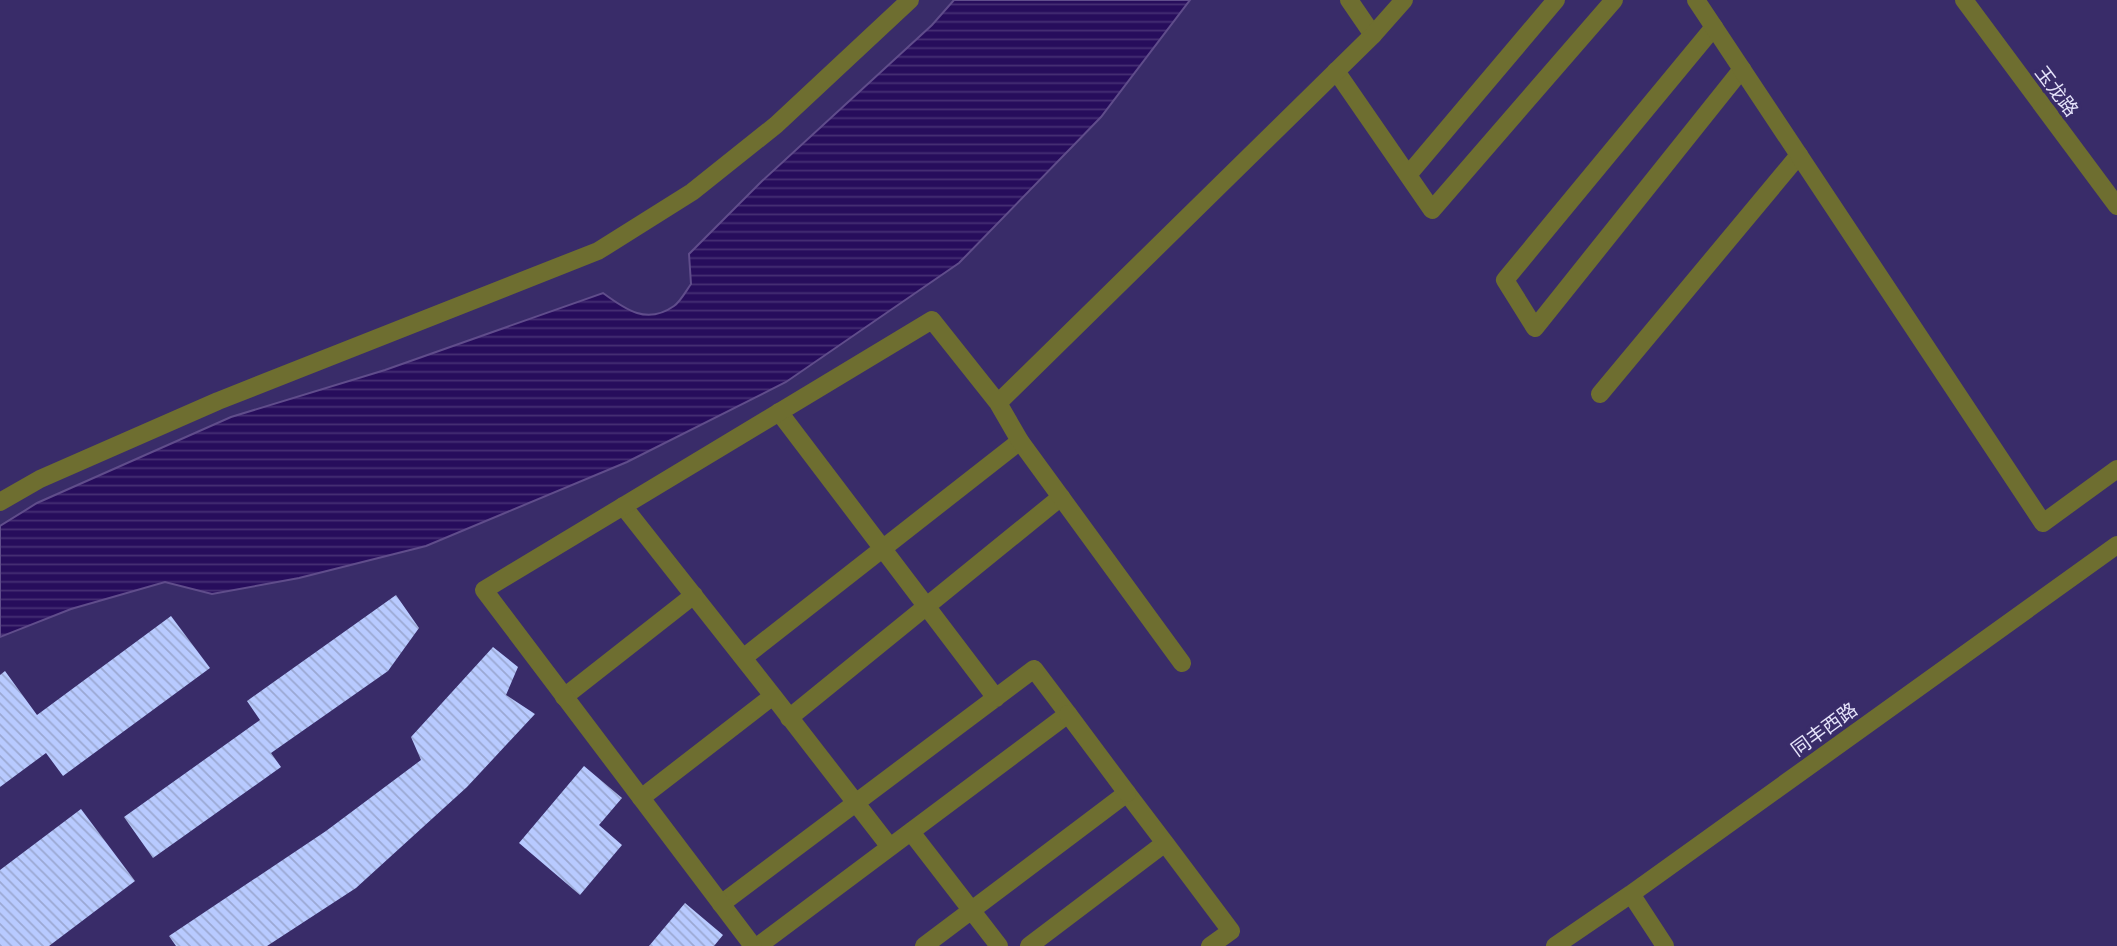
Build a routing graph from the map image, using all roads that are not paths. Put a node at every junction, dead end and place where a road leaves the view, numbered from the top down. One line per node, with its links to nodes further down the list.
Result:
1 (910, 0): 21 (street)
2 (1349, 0): 9 (street)
3 (1404, 0): 9 (street)
4 (1556, 0): 13 (street)
5 (1614, 0): 13 (street)
6 (1696, 0): 8 (street)
7 (1964, 0): 14 (street, 玉龙路)
8 (1714, 27): 10 (street); 10 (street)
9 (1373, 35): 11 (street)
10 (1742, 69): 12 (street)
11 (1336, 71): 13 (street); 16 (street)
12 (1799, 155): 15 (street); 19 (street)
13 (1408, 175)
14 (2117, 206)
15 (1600, 394)
16 (998, 402): 17 (street); 18 (street)
17 (779, 412): 22 (street); 24 (street)
18 (1020, 441): 20 (street); 24 (street)
19 (2117, 469)
20 (1061, 496): 26 (street); 28 (street)
21 (0, 502)
22 (623, 506): 25 (street); 30 (street)
23 (2117, 545): 40 (street, 同丰西路)
24 (883, 549): 26 (street); 27 (street)
25 (694, 595): 27 (street); 30 (street)
26 (926, 606): 31 (street); 33 (street)
27 (743, 658): 29 (street)
28 (1182, 663)
29 (773, 696): 33 (street); 35 (street)
30 (564, 697): 35 (street)
31 (996, 698): 32 (street); 36 (street)
32 (1068, 714): 34 (street); 37 (street)
33 (789, 718): 36 (street)
34 (1127, 793): 38 (street); 42 (street)
35 (642, 798): 41 (street)
36 (856, 803): 39 (street); 41 (street)
37 (911, 831): 39 (street); 42 (street)
38 (1165, 843): 46 (street); 47 (street)
39 (890, 847): 43 (street)
40 (1631, 894): 48 (street, 同丰西路); 49 (street)
41 (722, 904): 43 (street)
42 (972, 910): 44 (street); 45 (street)
43 (755, 946)
44 (924, 946)
45 (999, 946)
46 (1029, 946)
47 (1210, 946)
48 (1555, 946)
49 (1665, 946)

